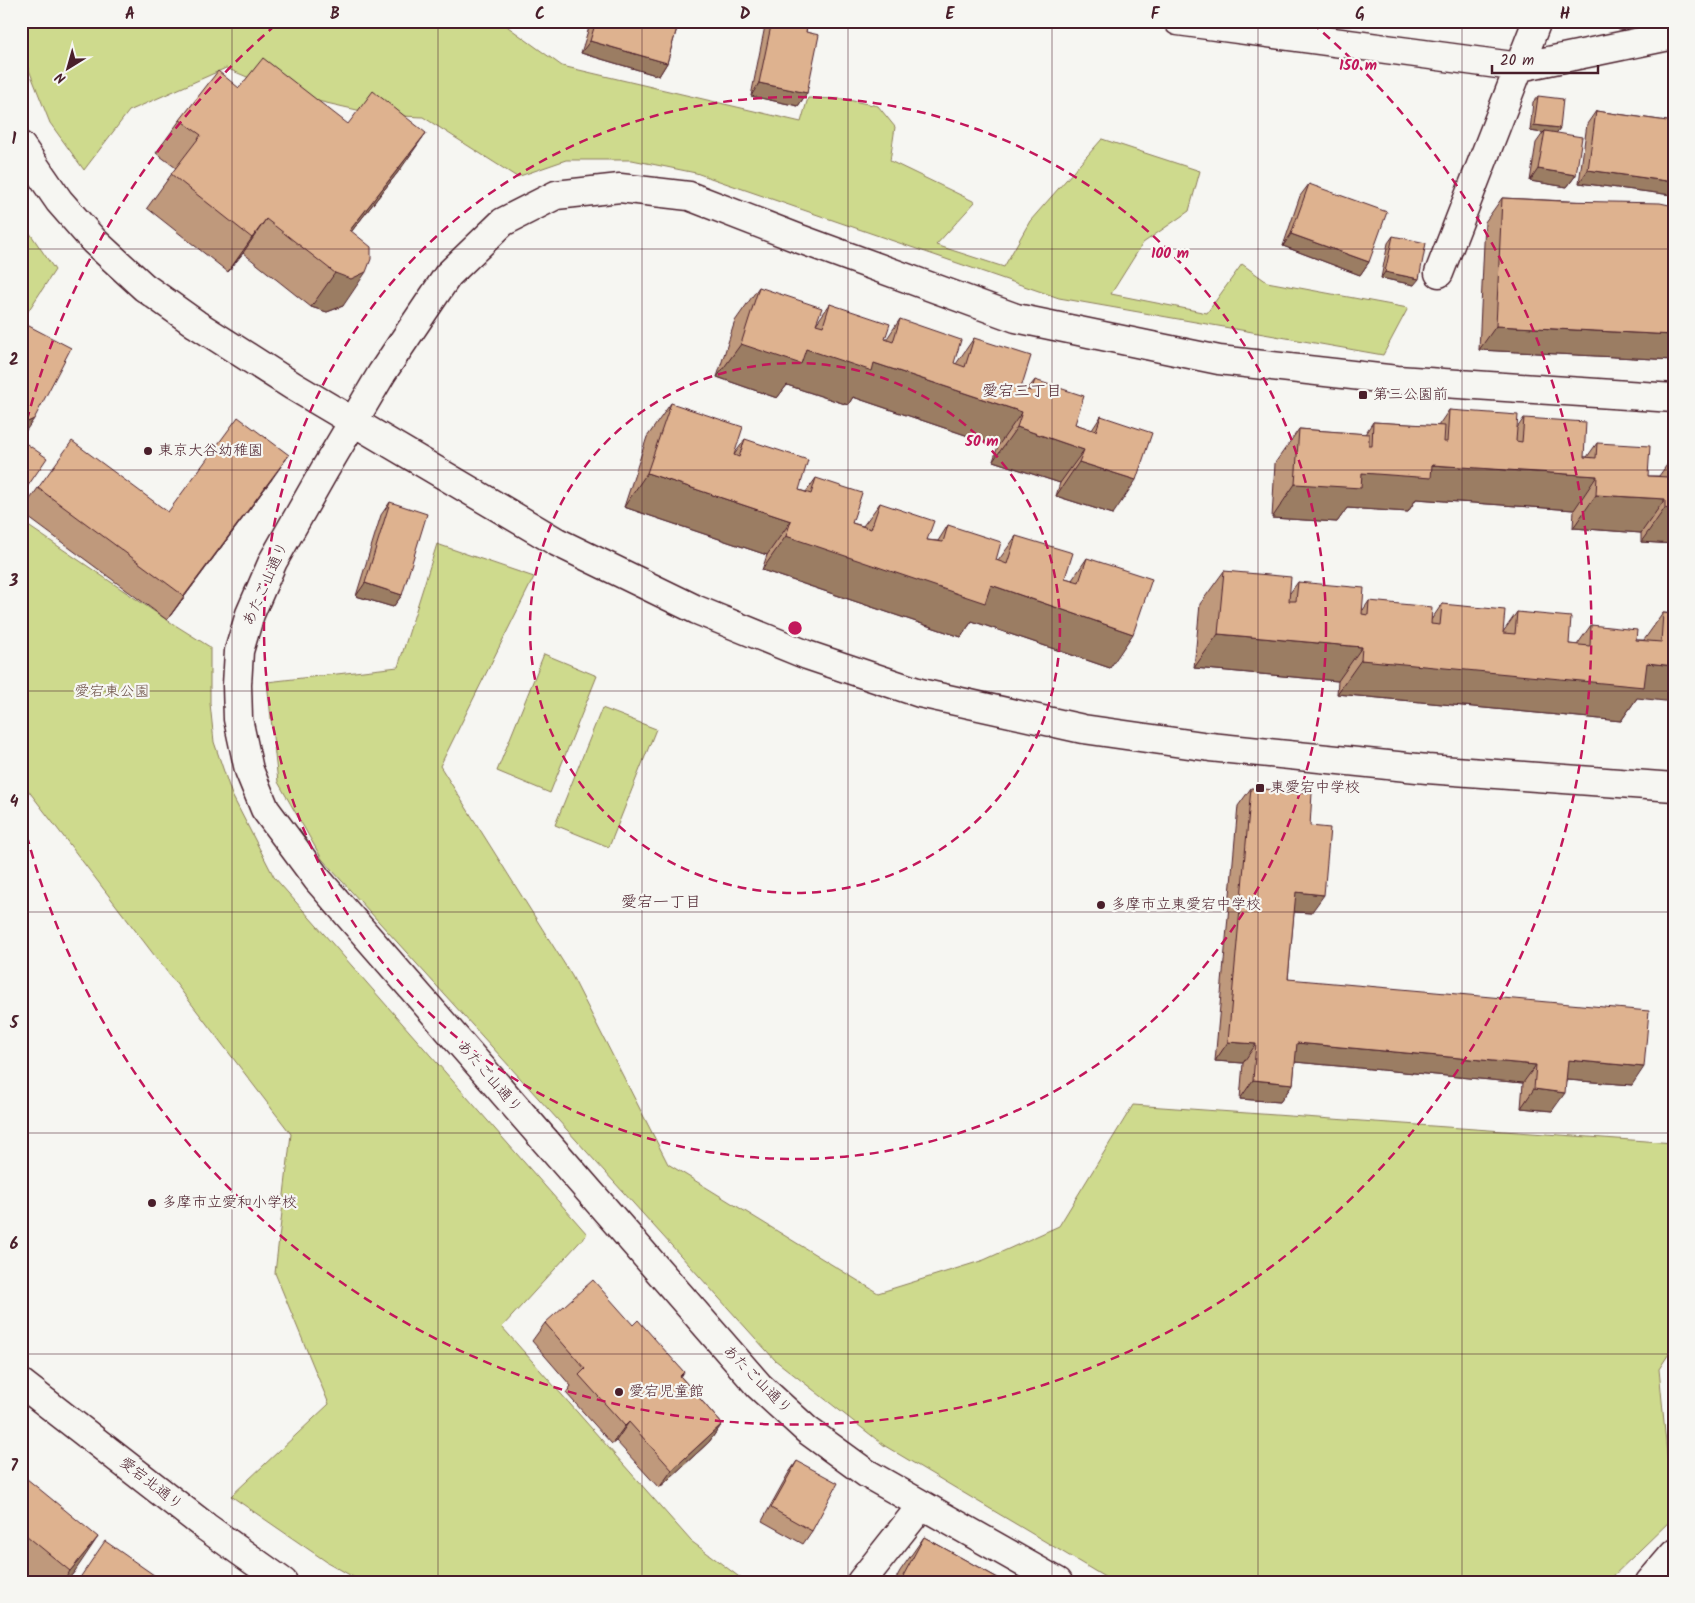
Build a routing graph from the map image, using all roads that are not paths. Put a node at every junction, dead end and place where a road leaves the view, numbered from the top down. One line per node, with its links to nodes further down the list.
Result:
1 (1178, 21): 4 (street)
2 (1537, 21): 4 (street)
3 (1674, 35): 4 (street)
4 (1520, 67): 6 (street)
5 (21, 146): 8 (street)
6 (1439, 273)
7 (1674, 398): 8 (street, あたご山通り)
8 (354, 422): 9 (street); 11 (street, あたご山通り)
9 (1674, 786)
10 (21, 1383): 13 (street, 愛宕北通り)
11 (922, 1505): 14 (street); 15 (street, あたご山通り)
12 (1674, 1554): 16 (street)
13 (283, 1582)
14 (861, 1582)
15 (1058, 1582)
16 (1650, 1582)

